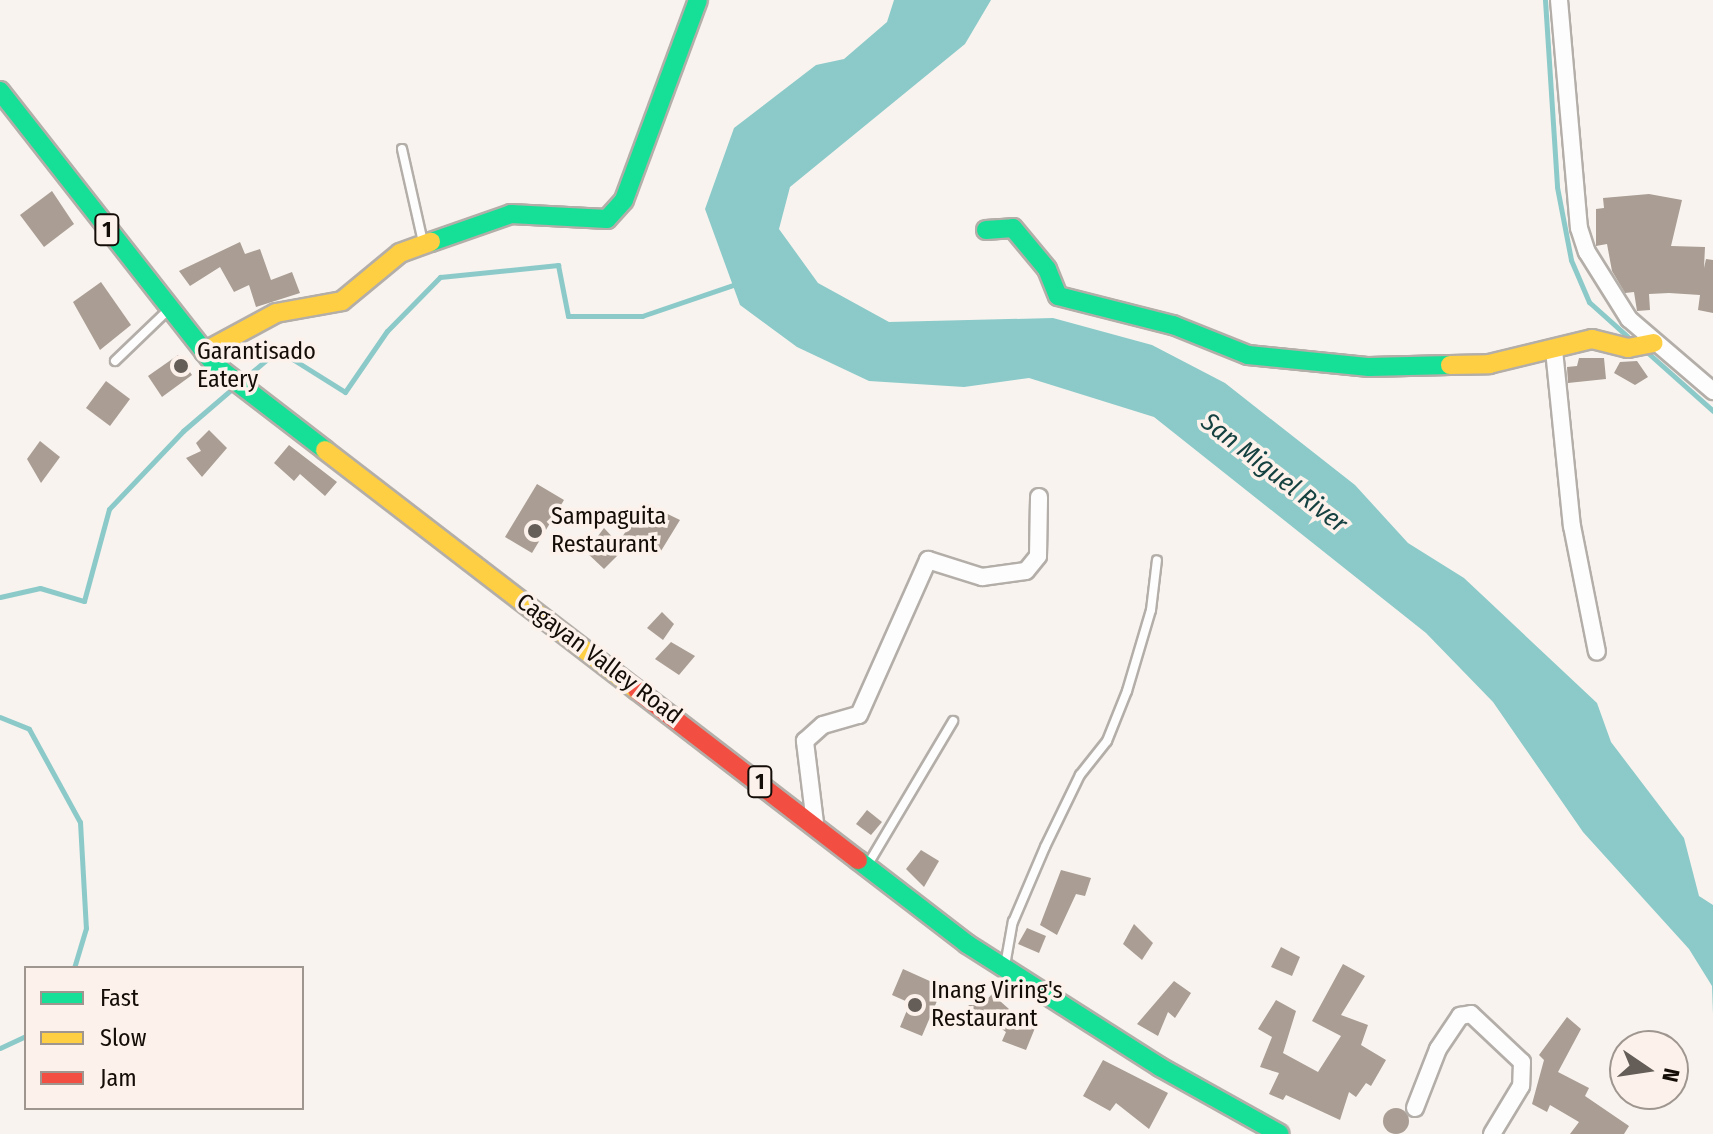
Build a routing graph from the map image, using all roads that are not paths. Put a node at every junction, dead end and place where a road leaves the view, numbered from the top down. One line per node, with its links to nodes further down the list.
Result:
1 (698, 0): 6 (main road)
2 (1559, 0): 8 (street)
3 (0, 91): 7 (main road, Cagayan Valley Road / 1)
4 (402, 149): 6 (lane)
5 (986, 230): 9 (main road)
6 (423, 245): 10 (main road)
7 (170, 309): 10 (main road, Cagayan Valley Road / 1); 11 (lane)
8 (1654, 343): 9 (main road); 12 (street)
9 (1554, 350): 15 (street)
10 (210, 359): 17 (main road, Cagayan Valley Road / 1)
11 (115, 361)
12 (1713, 391)
13 (1039, 497): 17 (street)
14 (1157, 560): 19 (lane)
15 (1597, 652)
16 (953, 721): 18 (lane)
17 (815, 824): 18 (main road, Cagayan Valley Road / 1)
18 (868, 866): 19 (main road, Cagayan Valley Road / 1)
19 (1004, 968): 21 (main road, Cagayan Valley Road / 1)
20 (1415, 1108): 22 (street)
21 (1280, 1134)
22 (1492, 1134)

